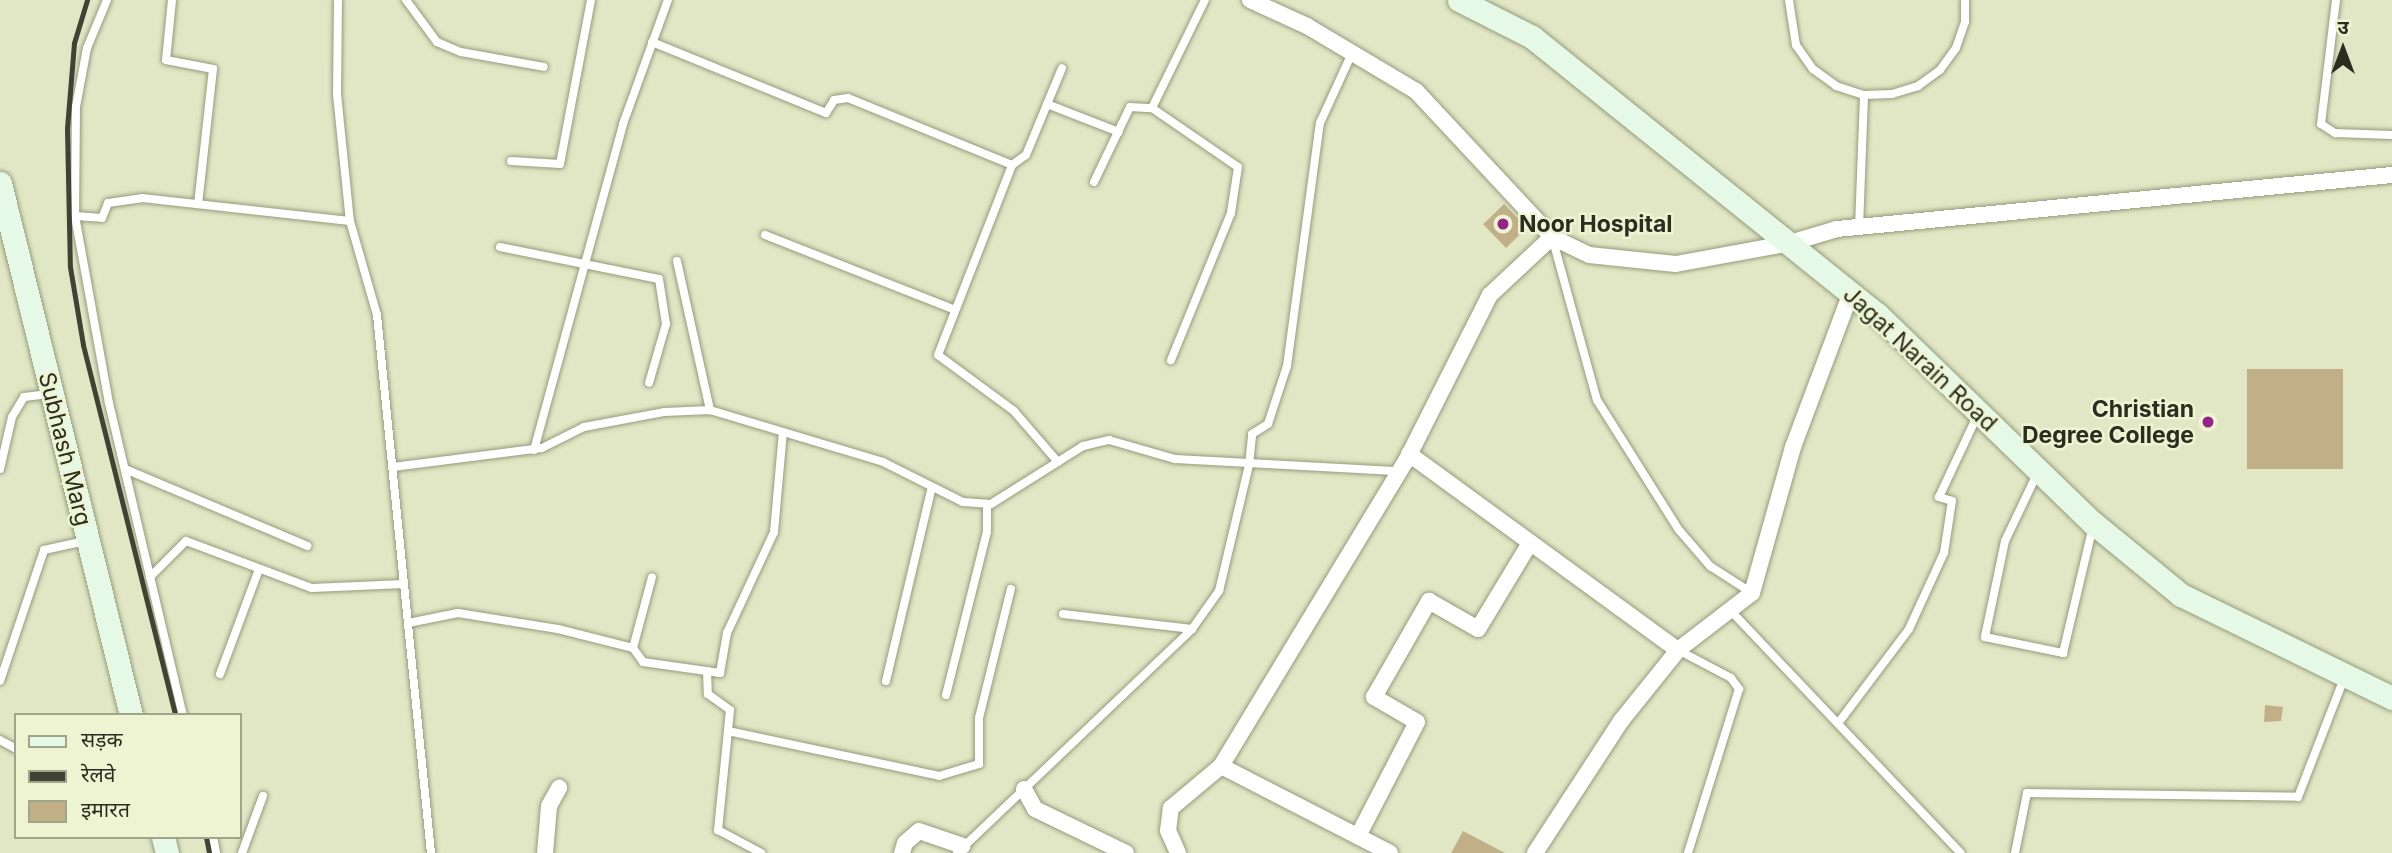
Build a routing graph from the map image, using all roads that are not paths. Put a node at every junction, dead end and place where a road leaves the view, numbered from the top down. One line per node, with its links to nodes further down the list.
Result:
1 (107, 0): 28 (lane)
2 (172, 0): 27 (lane)
3 (338, 0): 29 (lane)
4 (406, 0): 15 (lane)
5 (591, 0): 22 (lane)
6 (668, 0): 13 (lane)
7 (1205, 0): 19 (lane)
8 (1250, 0): 14 (street)
9 (1459, 0): 34 (street, Jagat Narain Road)
10 (1789, 0): 17 (lane)
11 (1965, 0): 17 (lane)
12 (2336, 0): 21 (lane)
13 (652, 43): 23 (lane); 37 (lane)
14 (1353, 53): 33 (street); 49 (lane)
15 (544, 67)
16 (1062, 68): 18 (lane)
17 (1864, 95): 31 (lane)
18 (1046, 104): 20 (lane); 23 (lane)
19 (1152, 108): 20 (lane); 40 (lane)
20 (1119, 132): 25 (lane)
21 (2392, 135)
22 (511, 161)
23 (1012, 165): 39 (lane)
24 (2392, 175): 31 (street)
25 (1094, 182)
26 (0, 183): 30 (street, Subhash Marg)
27 (198, 204): 28 (lane); 29 (lane)
28 (75, 216): 51 (lane)
29 (350, 221): 50 (lane)
30 (5, 223): 42 (street, Subhash Marg)
31 (1859, 227): 34 (street)
32 (765, 235): 39 (lane)
33 (1552, 237): 34 (street); 47 (street); 66 (lane)
34 (1790, 243): 38 (street, Jagat Narain Road)
35 (500, 247): 37 (lane)
36 (677, 261): 43 (lane)
37 (587, 264): 41 (lane); 46 (lane)
38 (1851, 293): 44 (street, Jagat Narain Road); 66 (street)
39 (955, 310): 48 (lane)
40 (1171, 360)
41 (649, 383)
42 (52, 393): 52 (lane); 58 (street, Subhash Marg)
43 (710, 410): 45 (lane); 46 (lane)
44 (1978, 413): 54 (street, Jagat Narain Road); 83 (lane)
45 (783, 432): 55 (lane); 74 (lane)
46 (534, 450): 50 (lane)
47 (1409, 454): 53 (street); 59 (street)
48 (1058, 462): 49 (lane); 56 (lane)
49 (1250, 465): 53 (lane); 70 (lane)
50 (393, 467): 64 (lane)
51 (125, 469): 60 (lane); 62 (lane)
52 (0, 470)
53 (1400, 471): 85 (street)
54 (2038, 471): 57 (street, Jagat Narain Road); 57 (lane)
55 (931, 489): 56 (lane); 78 (lane)
56 (987, 504): 79 (lane)
57 (2093, 523): 76 (street, Jagat Narain Road)
58 (88, 540): 73 (lane); 81 (street, Subhash Marg)
59 (1530, 543): 72 (street); 89 (street)
60 (307, 546)
61 (259, 569): 62 (lane); 64 (lane); 75 (lane)
62 (150, 577): 82 (lane)
63 (652, 577): 71 (lane)
64 (404, 584): 69 (lane)
65 (1011, 589): 84 (lane)
66 (1752, 593): 67 (street)
67 (1730, 610): 72 (street); 83 (lane)
68 (1063, 614): 70 (lane)
69 (408, 623): 71 (lane); 92 (lane)
70 (1192, 629): 87 (lane)
71 (634, 648): 74 (lane)
72 (1678, 650): 99 (street); 100 (lane)
73 (3, 664): 77 (lane)
74 (707, 671): 84 (lane)
75 (220, 674)
76 (2346, 675): 80 (street, Jagat Narain Road); 102 (lane)
77 (0, 681)
78 (886, 681)
79 (946, 695)
80 (2392, 698)
81 (131, 713)
82 (183, 713)
83 (1839, 722): 101 (lane)
84 (728, 731): 94 (lane)
85 (1221, 766): 89 (street); 97 (street)
86 (559, 788): 93 (street)
87 (1024, 789): 90 (lane); 96 (street)
88 (263, 796): 91 (lane)
89 (1358, 836): 98 (street)
90 (960, 850): 95 (street)
91 (242, 853)
92 (430, 853)
93 (545, 853)
94 (761, 853)
95 (902, 853)
96 (1126, 853)
97 (1178, 853)
98 (1390, 853)
99 (1535, 853)
100 (1688, 853)
101 (1961, 853)
102 (2015, 853)

